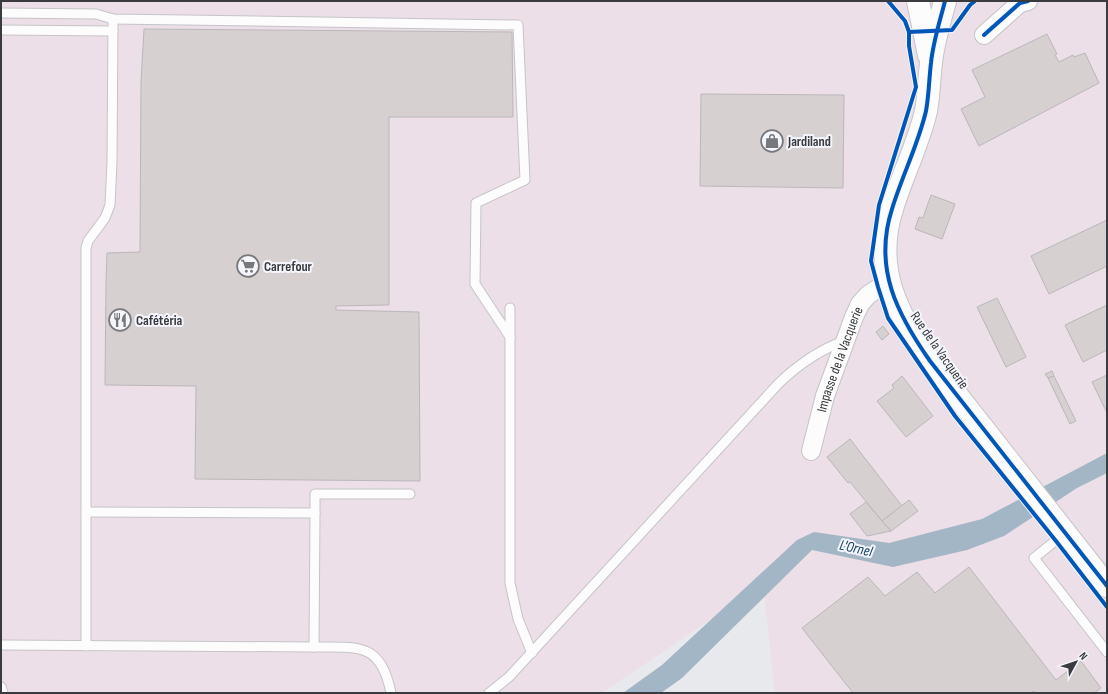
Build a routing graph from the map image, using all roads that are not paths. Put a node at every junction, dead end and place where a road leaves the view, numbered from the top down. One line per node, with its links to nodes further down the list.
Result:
1 (918, 1): 9 (street, Rue de la Vacquerie)
2 (945, 1): 9 (street, Rue de la Vacquerie)
3 (1028, 1): 8 (street)
4 (1, 13): 5 (lane)
5 (113, 19): 7 (lane); 12 (lane)
6 (1, 30): 7 (lane)
7 (113, 31): 16 (lane)
8 (984, 35)
9 (931, 62): 10 (street, Rue de la Vacquerie)
10 (889, 281): 13 (street, Impasse de la Vacquerie); 18 (street, Rue de la Vacquerie)
11 (510, 308): 12 (lane)
12 (510, 336): 24 (lane)
13 (844, 341): 14 (street, Impasse de la Vacquerie); 24 (lane)
14 (811, 451)
15 (410, 494): 17 (lane)
16 (86, 512): 17 (lane); 21 (lane)
17 (315, 513): 22 (lane)
18 (1065, 533): 19 (street, Rue de la Vacquerie); 23 (lane)
19 (1107, 586)
20 (1, 646): 21 (lane)
21 (86, 646): 22 (lane)
22 (314, 647): 27 (lane)
23 (1107, 652)
24 (532, 653): 28 (lane)
25 (1, 687): 26 (lane)
26 (3, 693)
27 (391, 693)
28 (489, 693)

